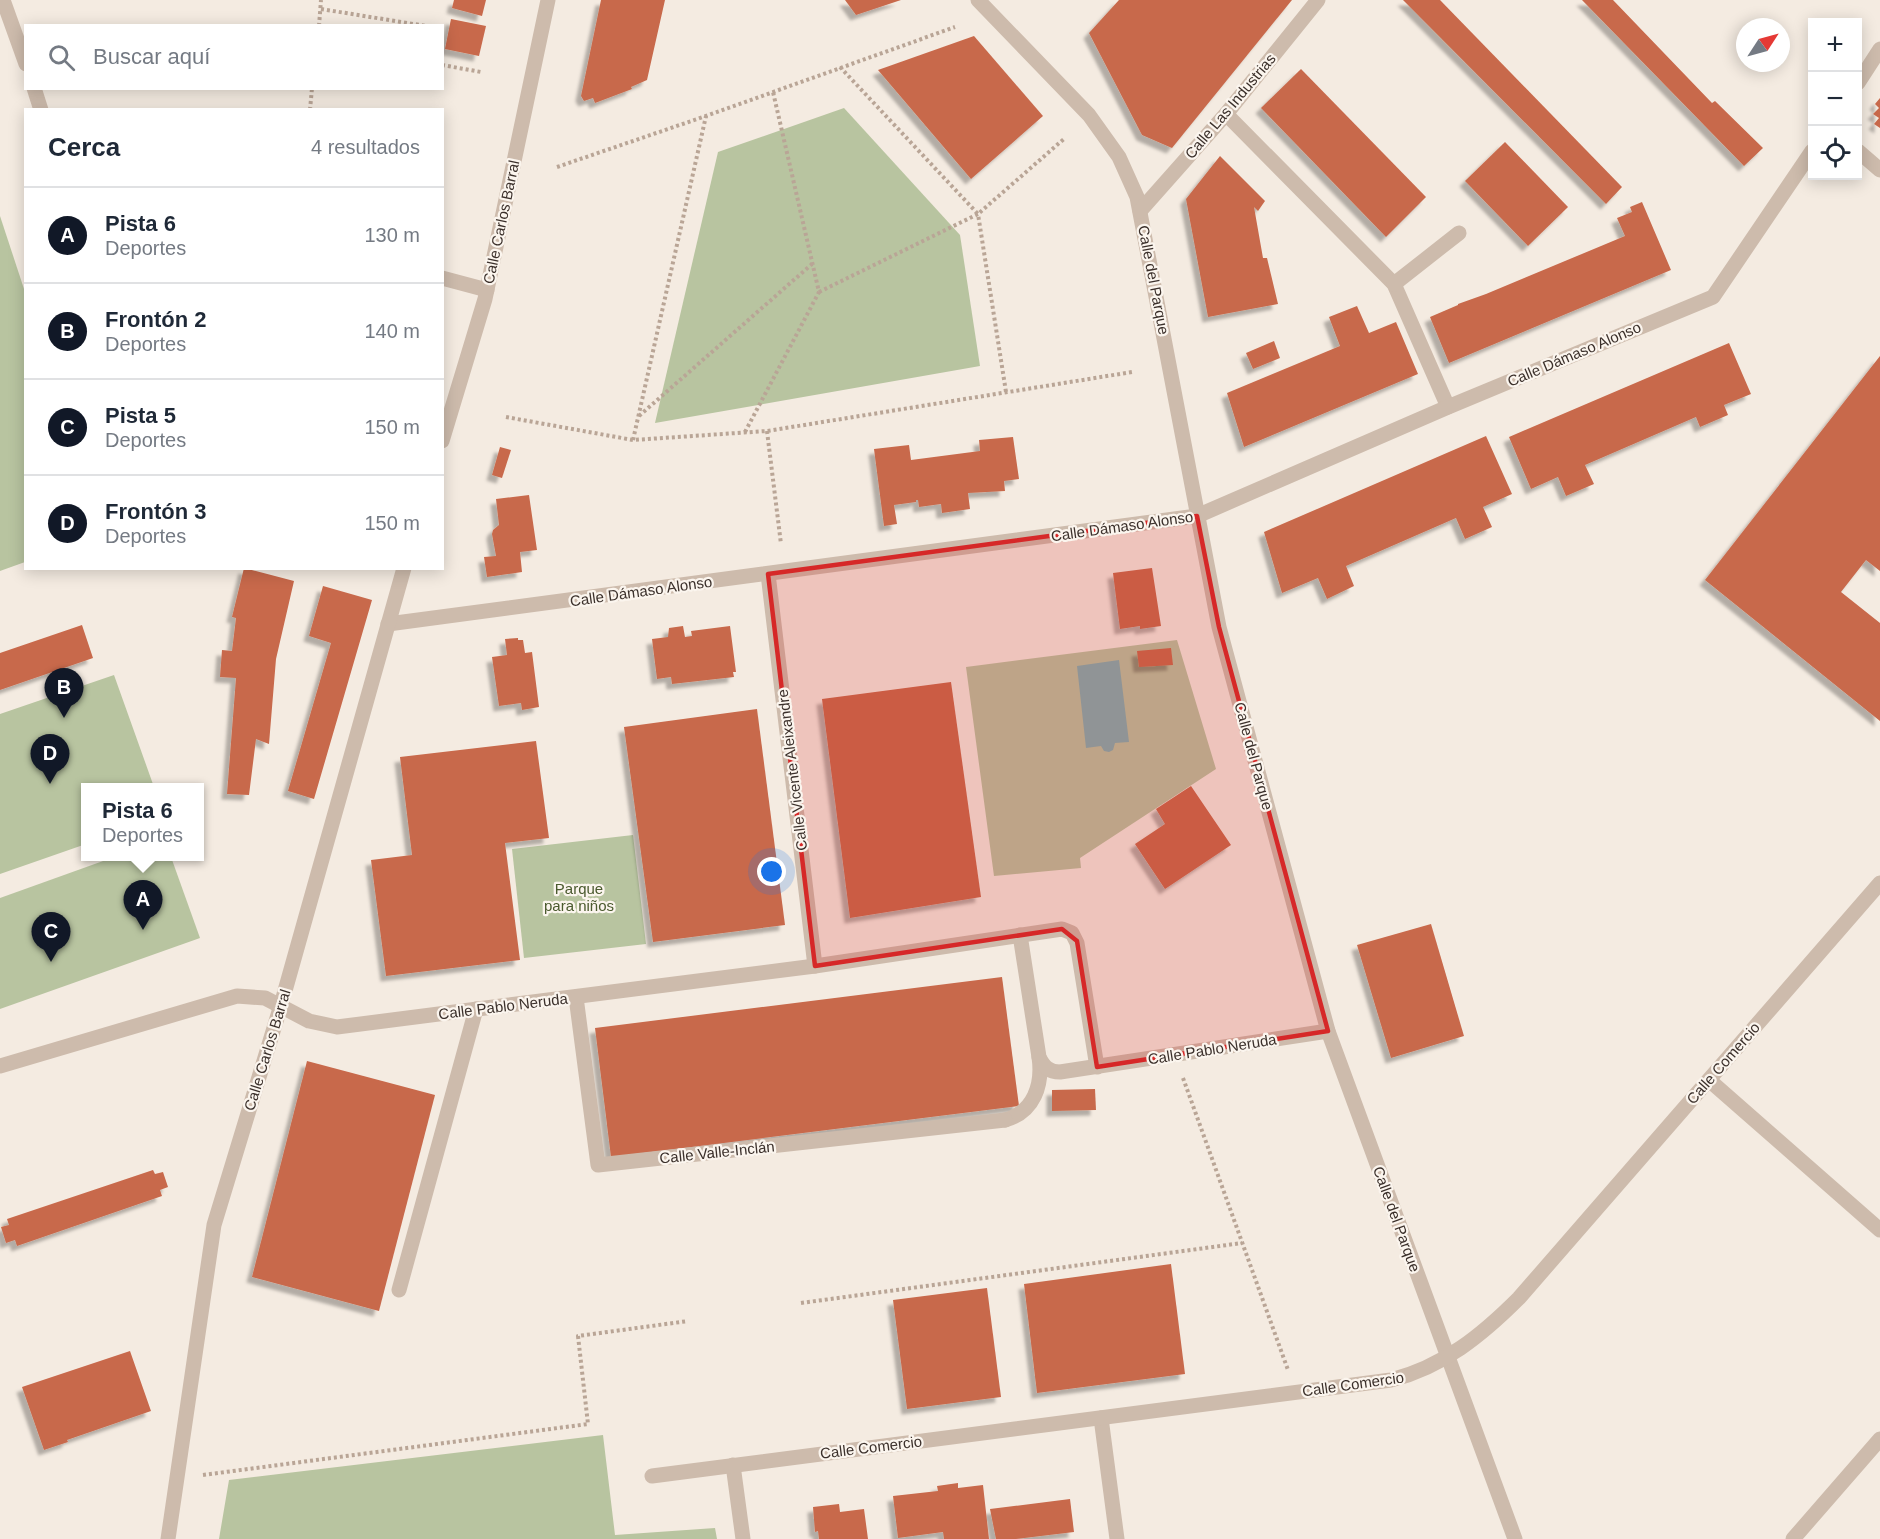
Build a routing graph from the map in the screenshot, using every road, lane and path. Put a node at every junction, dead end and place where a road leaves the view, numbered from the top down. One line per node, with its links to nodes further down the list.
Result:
1 (3, 0): 11 (street)
2 (321, 0): 6 (path)
3 (548, 0): 34 (street, Calle Carlos Barral)
4 (978, 0): 28 (street, Calle del Parque)
5 (1318, 0): 21 (street, Calle Las Industrias)
6 (321, 9): 7 (path); 8 (path)
7 (319, 24)
8 (414, 24)
9 (954, 27): 13 (path)
10 (1880, 49): 15 (street)
11 (24, 58)
12 (444, 65): 14 (path)
13 (840, 67): 18 (path); 29 (path)
14 (481, 72)
15 (1862, 76)
16 (35, 90): 19 (street)
17 (312, 90): 20 (path)
18 (773, 92): 22 (path); 31 (path)
19 (40, 108)
20 (310, 108)
21 (1226, 114): 28 (street, Calle Las Industrias); 33 (street)
22 (706, 116): 26 (path); 39 (path)
23 (1065, 138): 29 (path)
24 (1862, 155): 27 (street)
25 (1808, 157): 38 (street, Calle Dámaso Alonso)
26 (557, 167)
27 (1880, 170)
28 (1140, 211): 45 (street, Calle del Parque)
29 (978, 214): 35 (path); 37 (path)
30 (1459, 233): 33 (street)
31 (812, 264): 35 (path); 39 (path)
32 (444, 279): 34 (street)
33 (1394, 284): 38 (street)
34 (487, 290): 43 (street, Calle Carlos Barral)
35 (819, 292): 42 (path)
36 (1132, 372): 37 (path)
37 (1006, 392): 41 (path)
38 (1448, 407): 45 (street, Calle Dámaso Alonso)
39 (639, 416): 44 (path)
40 (506, 417): 44 (path)
41 (767, 431): 42 (path); 46 (path)
42 (745, 432): 44 (path)
43 (444, 434)
44 (633, 440)
45 (1197, 516): 48 (street, Calle Dámaso Alonso); 56 (street, Calle del Parque)
46 (781, 544)
47 (403, 570): 49 (street, Calle Carlos Barral)
48 (768, 574): 49 (street, Calle Dámaso Alonso); 52 (street, Calle Vicente Aleixandre)
49 (388, 624): 54 (street, Calle Carlos Barral)
50 (1880, 883): 61 (street, Calle Comercio)
51 (1020, 935): 52 (street, Calle Pablo Neruda); 58 (street); 60 (street, Calle Pablo Neruda)
52 (815, 966): 53 (street, Calle Pablo Neruda)
53 (576, 997): 55 (street, Calle Pablo Neruda); 58 (street, Calle Valle-Inclán)
54 (281, 1005): 55 (street, Calle Pablo Neruda); 59 (street, Calle Pablo Neruda); 73 (street, Calle Carlos Barral)
55 (476, 1009): 64 (street)
56 (1328, 1031): 57 (street, Calle Pablo Neruda); 67 (street, Calle del Parque)
57 (1174, 1054): 60 (street, Calle Pablo Neruda); 63 (path)
58 (1039, 1057): 60 (street, Calle Pablo Neruda)
59 (0, 1066)
60 (1097, 1067)
61 (1709, 1080): 62 (street); 67 (street, Calle Comercio)
62 (1880, 1230)
63 (1242, 1243): 65 (path); 68 (path)
64 (399, 1290)
65 (801, 1303)
66 (688, 1321): 73 (path)
67 (1448, 1358): 68 (street, Calle Comercio); 77 (street, Calle del Parque)
68 (1296, 1393): 69 (street, Calle Comercio)
69 (1101, 1418): 71 (street, Calle Comercio); 76 (street)
70 (1880, 1439): 78 (street)
71 (733, 1465): 72 (street, Calle Comercio); 75 (street)
72 (652, 1476)
73 (178, 1478): 74 (street, Calle Carlos Barral)
74 (168, 1539)
75 (743, 1539)
76 (1117, 1539)
77 (1515, 1539)
78 (1793, 1539)

